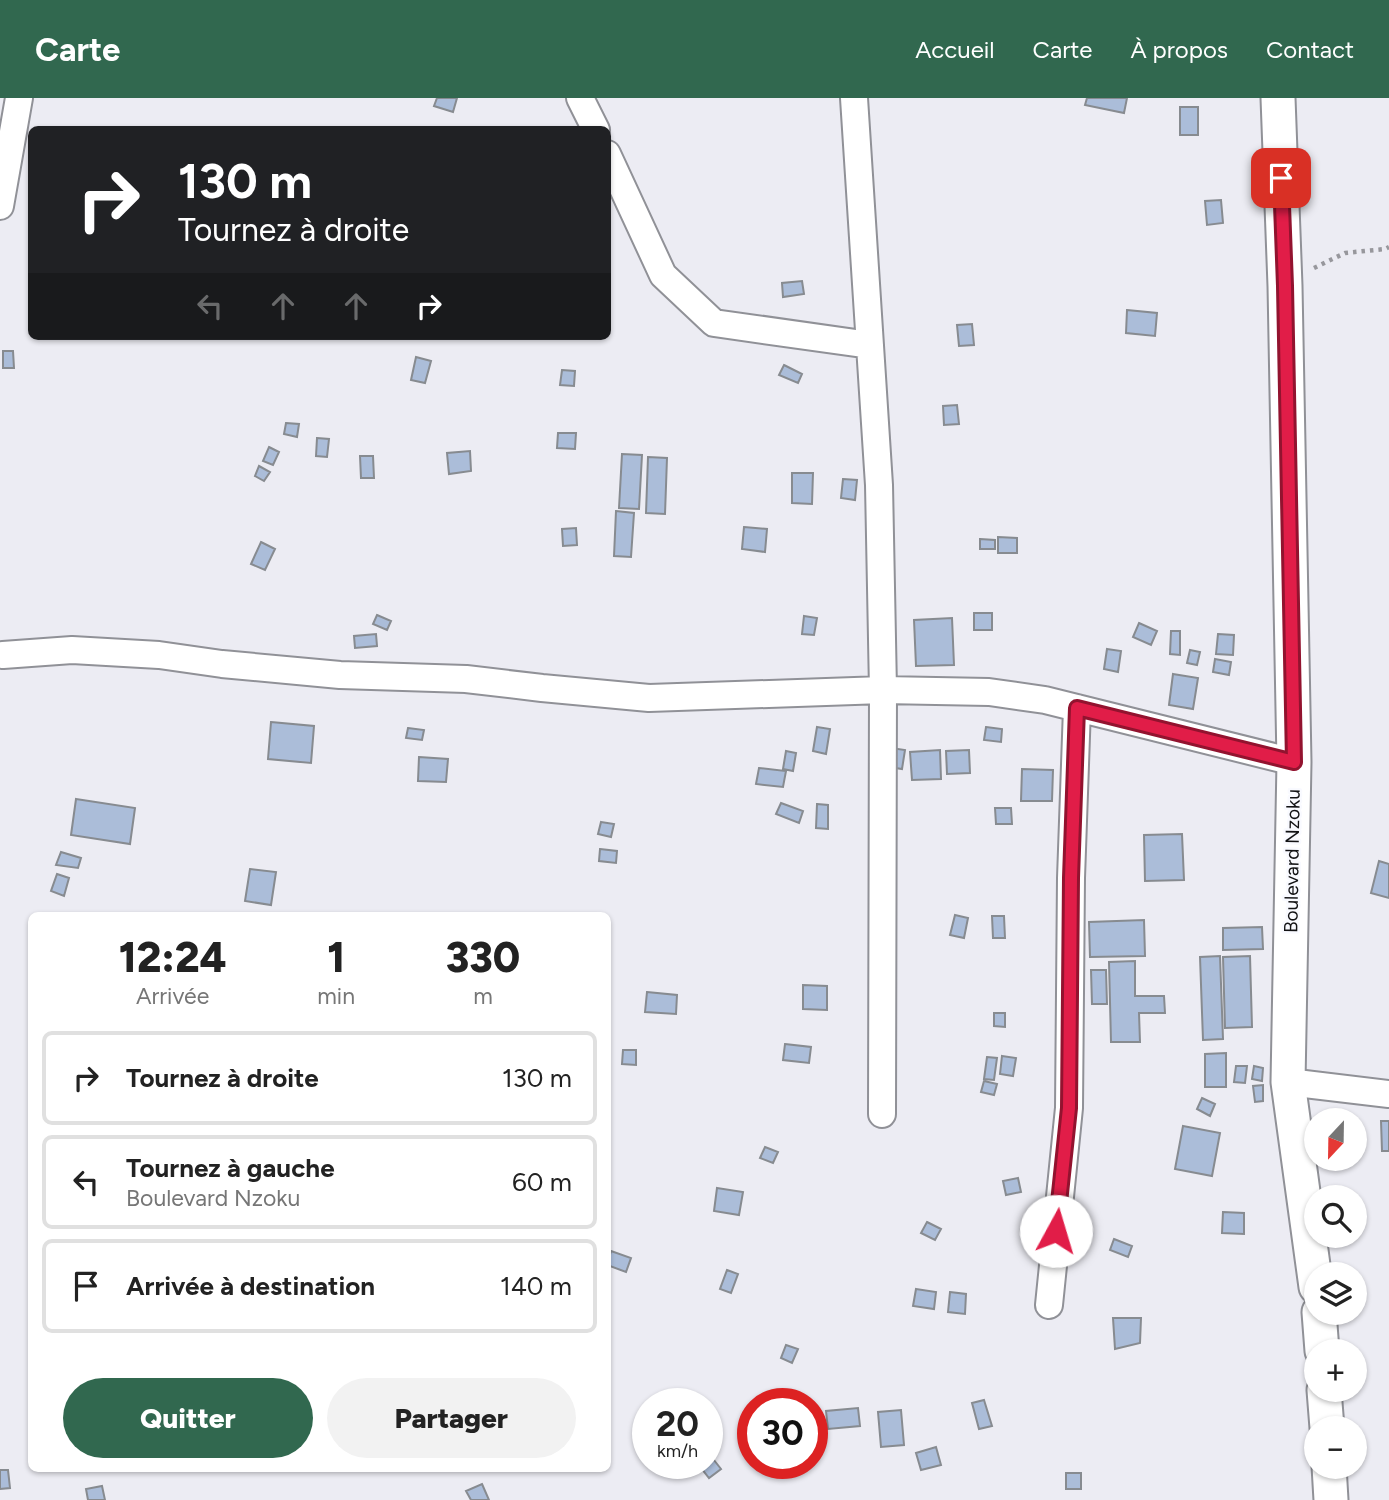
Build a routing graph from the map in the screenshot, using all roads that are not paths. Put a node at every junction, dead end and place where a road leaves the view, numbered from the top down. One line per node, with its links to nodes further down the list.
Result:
1 (19, 98): 7 (street)
2 (854, 98): 8 (street)
3 (1278, 98): 12 (street, Boulevard Nzoku)
4 (587, 99): 5 (street)
5 (595, 126)
6 (611, 163): 8 (street)
7 (0, 206)
8 (870, 345): 10 (street)
9 (1, 657): 10 (street)
10 (883, 690): 11 (street); 15 (street)
11 (1077, 708): 12 (street); 17 (street)
12 (1294, 762): 13 (street, Boulevard Nzoku)
13 (1288, 1082): 14 (street); 16 (street, Boulevard Nzoku)
14 (1389, 1094)
15 (883, 1114)
16 (1313, 1262)
17 (1049, 1305)
18 (1330, 1479): 19 (street)
19 (1331, 1500)

